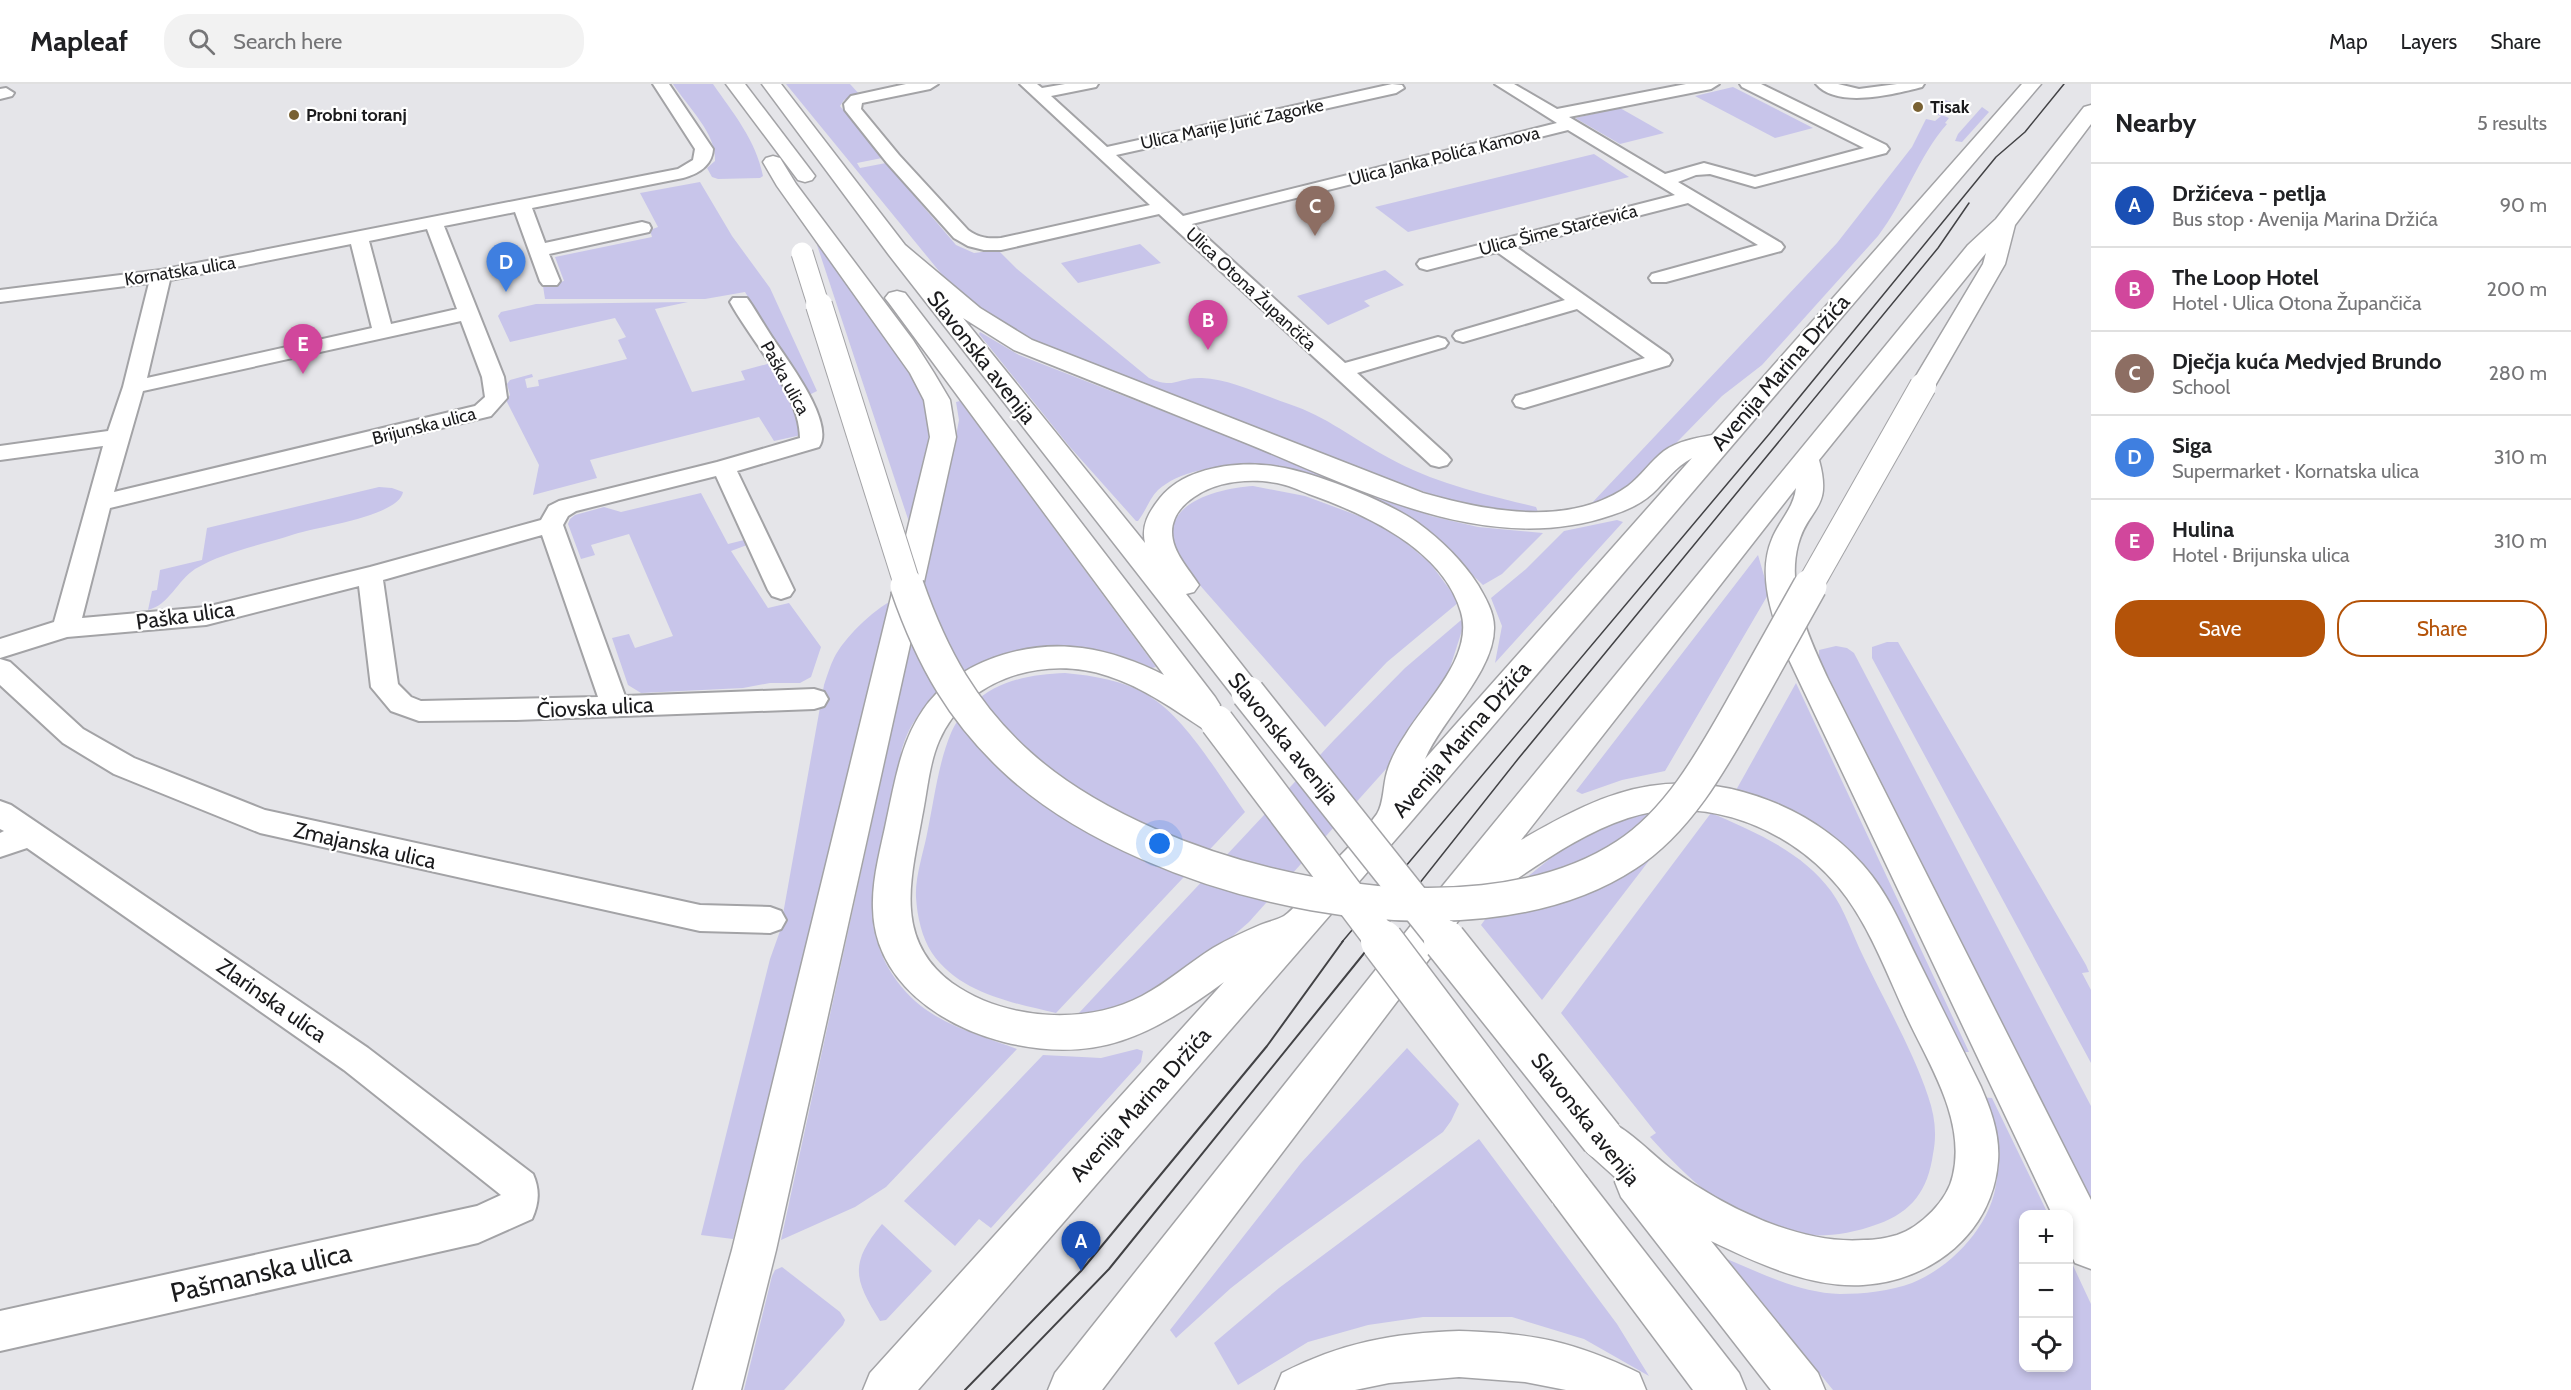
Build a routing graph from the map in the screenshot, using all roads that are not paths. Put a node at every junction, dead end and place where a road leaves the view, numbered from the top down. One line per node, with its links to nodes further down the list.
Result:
1 (662, 84): 23 (street, Kornatska ulica)
2 (734, 84): 20 (main road); 63 (main road, Slavonska avenija)
3 (771, 84): 32 (main road, Slavonska avenija)
4 (930, 84): 24 (street)
5 (1089, 84): 14 (street)
6 (1503, 84): 17 (street)
7 (1642, 84): 15 (street)
8 (1711, 84): 15 (street)
9 (1748, 84): 21 (street)
10 (1824, 84): 11 (street)
11 (1916, 84)
12 (2032, 84): 48 (main road, Avenija Marina Držića)
13 (1396, 88): 19 (street, Ulica Marije Jurić Zagorke)
14 (1034, 89): 19 (street, Ulica Otona Župančiča)
15 (1660, 93): 17 (street)
16 (2091, 111): 27 (main road)
17 (1553, 115): 18 (street)
18 (1570, 125): 21 (street); 25 (street, Ulica Janka Polića Kamova)
19 (1102, 153): 24 (street, Ulica Otona Župančiča)
20 (773, 162): 27 (main road, bridge); 75 (main road)
21 (1664, 181): 22 (street)
22 (1689, 197): 30 (street, Ulica Šime Starčevića); 35 (street)
23 (522, 206): 26 (street, Kornatska ulica); 31 (street)
24 (1162, 208): 25 (street, Ulica Otona Župančiča)
25 (1179, 222): 44 (street, Ulica Otona Župančiča)
26 (434, 224): 29 (street, Kornatska ulica); 40 (street)
27 (2004, 225): 50 (main road)
28 (642, 228): 31 (street)
29 (359, 239): 34 (street, Kornatska ulica); 41 (street)
30 (1499, 244): 33 (street, Ulica Šime Starčevića); 39 (street)
31 (539, 250): 36 (street)
32 (897, 250): 48 (main road); 59 (main road, Slavonska avenija)
33 (1428, 264)
34 (161, 276): 37 (street, Kornatska ulica); 45 (street)
35 (1659, 278)
36 (550, 281)
37 (0, 296)
38 (740, 302): 52 (street, Paška ulica)
39 (1578, 303): 42 (street); 46 (street)
40 (468, 313): 41 (street); 53 (street, Brijunska ulica)
41 (382, 332): 45 (street)
42 (1463, 336)
43 (1438, 343): 44 (street)
44 (1340, 371): 51 (street, Ulica Otona Župančiča)
45 (134, 387): 47 (street)
46 (1524, 401)
47 (117, 437): 49 (street); 53 (street)
48 (1719, 441): 65 (main road, Avenija Marina Držića)
49 (0, 453)
50 (1805, 459): 68 (main road); 73 (main road)
51 (1439, 460)
52 (724, 467): 54 (street, Paška ulica); 56 (street)
53 (100, 503): 57 (street)
54 (551, 525): 55 (street, Paška ulica); 62 (street)
55 (370, 575): 57 (street, Paška ulica); 62 (street, Čiovska ulica)
56 (782, 590)
57 (66, 628): 58 (street, Paška ulica)
58 (0, 649)
59 (1219, 656): 65 (main road); 71 (main road, Slavonska avenija, bridge)
60 (0, 669): 69 (street, Zmajanska ulica)
61 (814, 699): 62 (street, Čiovska ulica)
62 (615, 706)
63 (1217, 722): 70 (main road); 80 (main road, Slavonska avenija, bridge)
64 (0, 813): 66 (street, Zlarinska ulica)
65 (1397, 814): 70 (main road, Avenija Marina Držića)
66 (31, 834): 67 (street); 72 (street, Zlarinska ulica)
67 (0, 845)
68 (1453, 900): 71 (main road); 77 (main road)
69 (770, 920)
70 (1298, 926): 76 (main road, Avenija Marina Držića)
71 (1602, 1138): 81 (main road, Slavonska avenija)
72 (519, 1206): 74 (street, Pašmanska ulica)
73 (2091, 1247)
74 (0, 1331)
75 (717, 1390)
76 (887, 1390)
77 (1072, 1390)
78 (1299, 1390): 79 (main road)
79 (1622, 1390)
80 (1722, 1390)
81 (1801, 1390)

